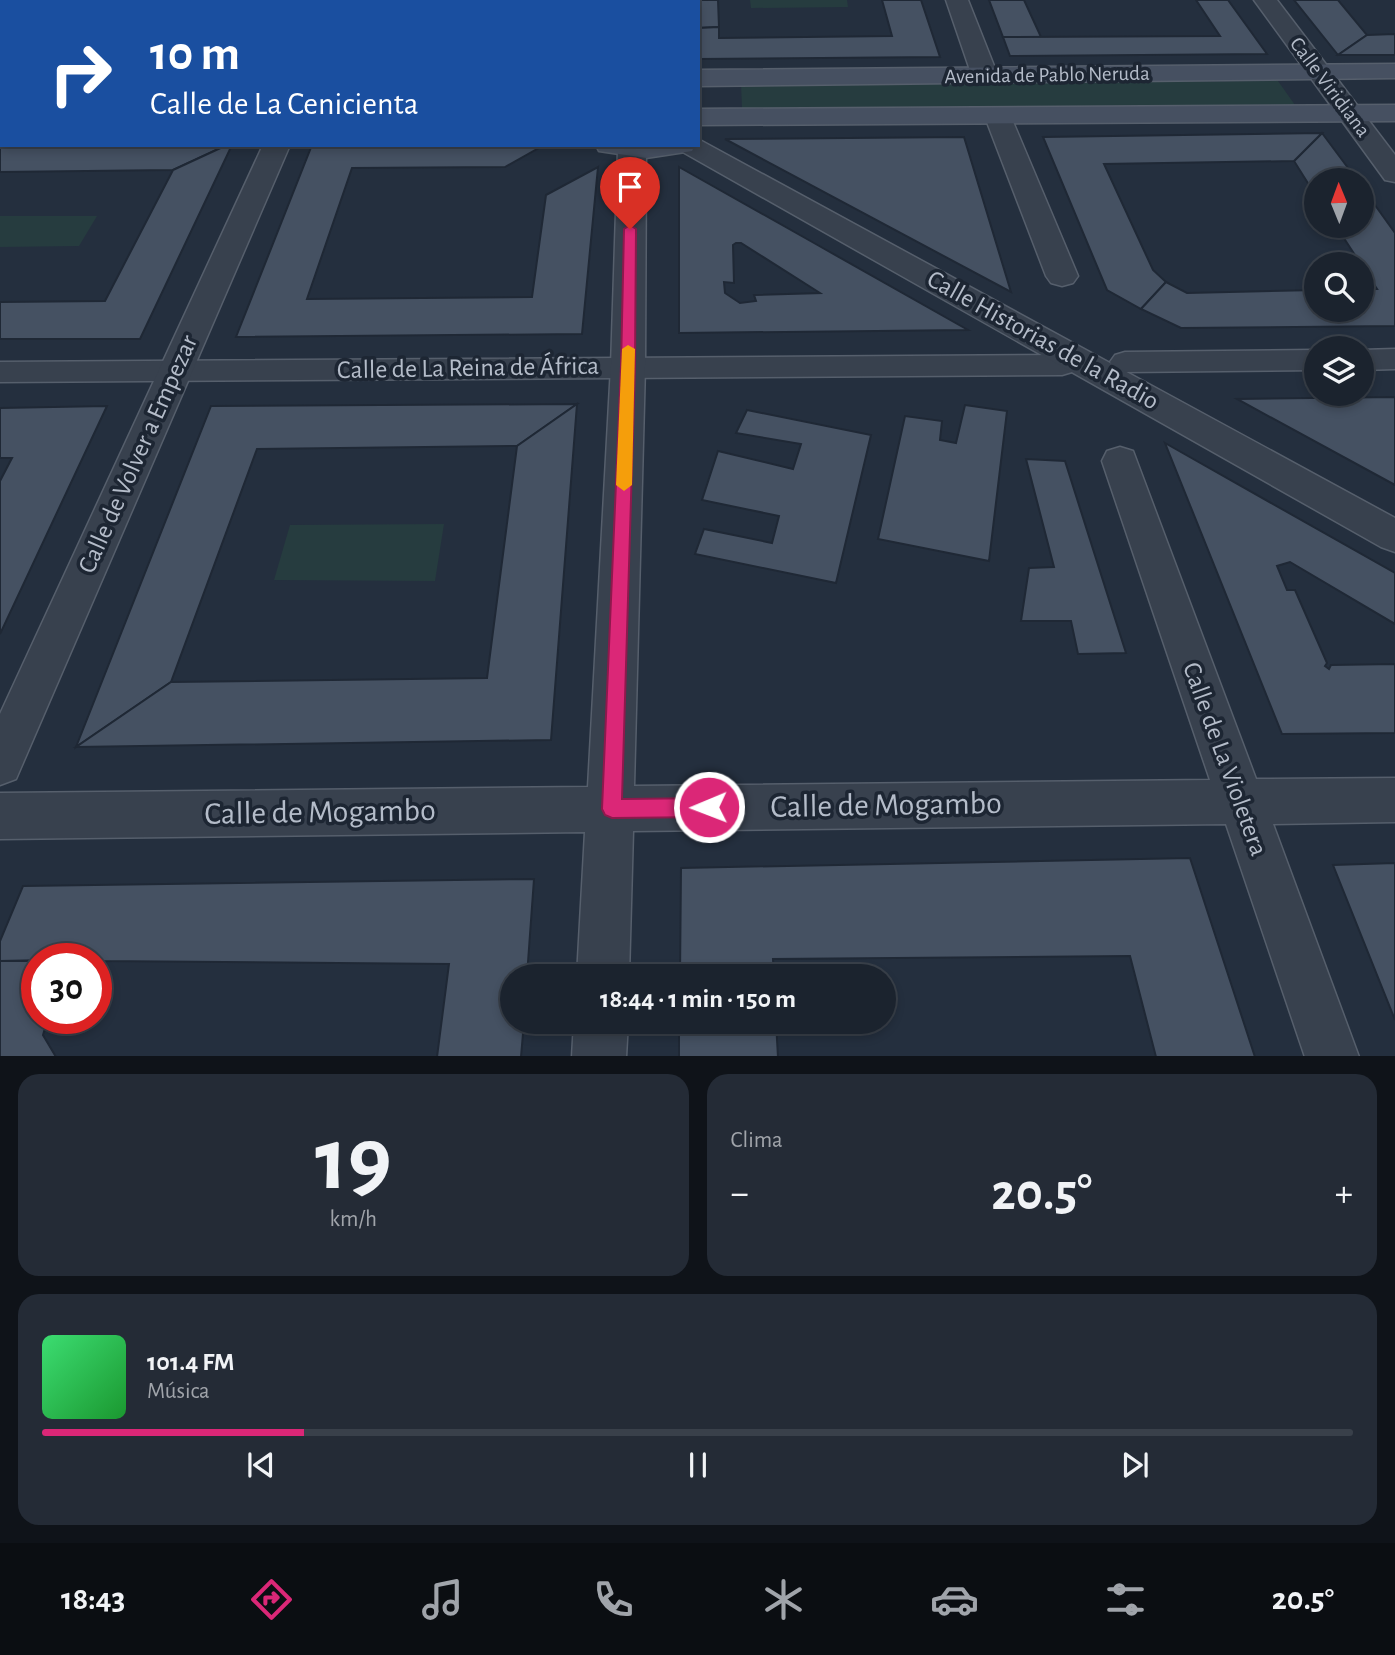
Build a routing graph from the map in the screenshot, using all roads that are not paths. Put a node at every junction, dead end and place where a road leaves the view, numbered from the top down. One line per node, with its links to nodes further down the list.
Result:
1 (957, 0): 5 (street)
2 (1265, 0): 3 (street, Calle Viridiana)
3 (1320, 72): 4 (main road, Avenida de Pablo Neruda); 5 (main road, Avenida de Pablo Neruda); 8 (street, Calle Viridiana)
4 (1395, 72)
5 (985, 76): 6 (main road, Avenida de Pablo Neruda)
6 (700, 78)
7 (1395, 113): 8 (main road, Avenida de Pablo Neruda)
8 (1350, 114): 10 (main road, Avenida de Pablo Neruda); 15 (street, Calle Viridiana)
9 (700, 117): 10 (main road, Avenida de Pablo Neruda)
10 (998, 117): 16 (street)
11 (276, 147): 23 (street, Calle de Volver a Empezar)
12 (676, 147): 14 (main road)
13 (695, 147): 26 (street, Calle Historias de la Radio)
14 (620, 148): 22 (street)
15 (1395, 174)
16 (1062, 276)
17 (1395, 359): 19 (street)
18 (1304, 360): 20 (street)
19 (1374, 360)
20 (1125, 362)
21 (1062, 365): 22 (street, Calle de La Reina de África)
22 (628, 366): 23 (street, Calle de La Reina de África); 30 (street)
23 (175, 370): 24 (street, Calle de La Reina de África); 27 (street, Calle de Volver a Empezar)
24 (0, 372)
25 (1120, 461): 29 (street, Calle de La Violetera)
26 (1395, 536)
27 (0, 764)
28 (1395, 800): 29 (street, Calle de Mogambo)
29 (1239, 801): 30 (street, Calle de Mogambo); 35 (street, Calle de La Violetera)
30 (612, 809): 31 (street, Calle de Mogambo); 32 (street)
31 (0, 816)
32 (604, 964)
33 (600, 1034): 34 (street)
34 (599, 1056)
35 (1332, 1056)

